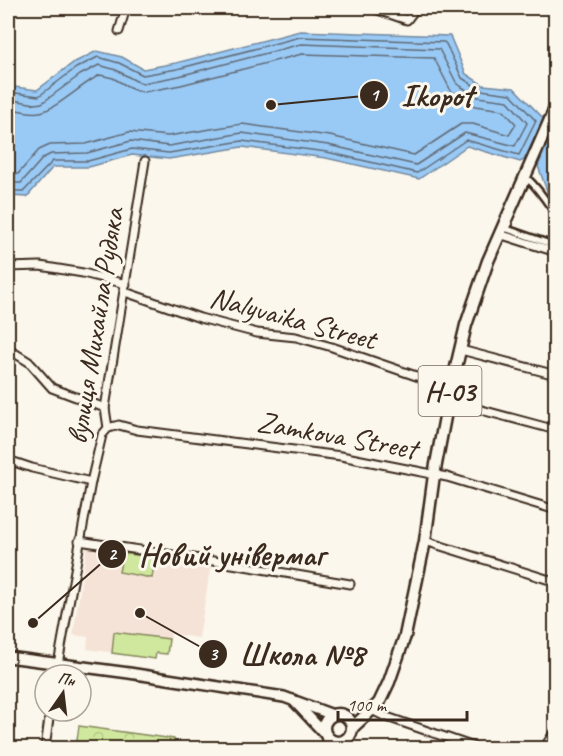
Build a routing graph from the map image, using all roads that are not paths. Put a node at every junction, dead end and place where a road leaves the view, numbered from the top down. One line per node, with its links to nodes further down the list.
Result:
1 (126, 8): 4 (street)
2 (372, 8): 3 (street)
3 (416, 8)
4 (119, 31)
5 (555, 106): 8 (main road, Н-03)
6 (145, 161): 12 (street, вулиця Михайла Рудяка)
7 (555, 215): 9 (street)
8 (499, 234): 10 (street); 14 (main road, Н-03)
9 (555, 246)
10 (555, 252)
11 (8, 267): 12 (street, Nalyvaika Street)
12 (125, 288): 16 (street, Nalyvaika Street); 18 (street, вулиця Михайла Рудяка)
13 (8, 349): 18 (street)
14 (461, 350): 15 (street); 16 (main road, Н-03)
15 (555, 375)
16 (451, 388): 17 (main road, Н-03)
17 (448, 401): 20 (street); 22 (main road, Н-03)
18 (105, 408): 19 (street, вулиця Михайла Рудяка)
19 (108, 428): 22 (street, Zamkova Street); 23 (street, вулиця Михайла Рудяка)
20 (555, 430)
21 (8, 460): 23 (street)
22 (434, 475): 24 (street, Zamkova Street); 26 (main road, Н-03)
23 (91, 482): 25 (street, вулиця Михайла Рудяка)
24 (555, 510)
25 (79, 541): 28 (street); 30 (street, вулиця Михайла Рудяка)
26 (425, 541): 27 (street); 33 (main road, Н-03)
27 (555, 582)
28 (350, 584)
29 (8, 657): 30 (main road)
30 (58, 663)
31 (93, 668): 32 (main road)
32 (292, 699): 34 (main road); 38 (main road)
33 (372, 710): 34 (main road); 37 (main road, Н-03); 42 (street)
34 (335, 714): 37 (main road); 38 (main road)
35 (49, 723): 39 (street)
36 (555, 730): 43 (street)
37 (351, 732): 38 (main road); 41 (main road, Н-03)
38 (325, 734): 40 (main road)
39 (45, 748)
40 (322, 748)
41 (340, 748)
42 (477, 748)
43 (544, 748)

